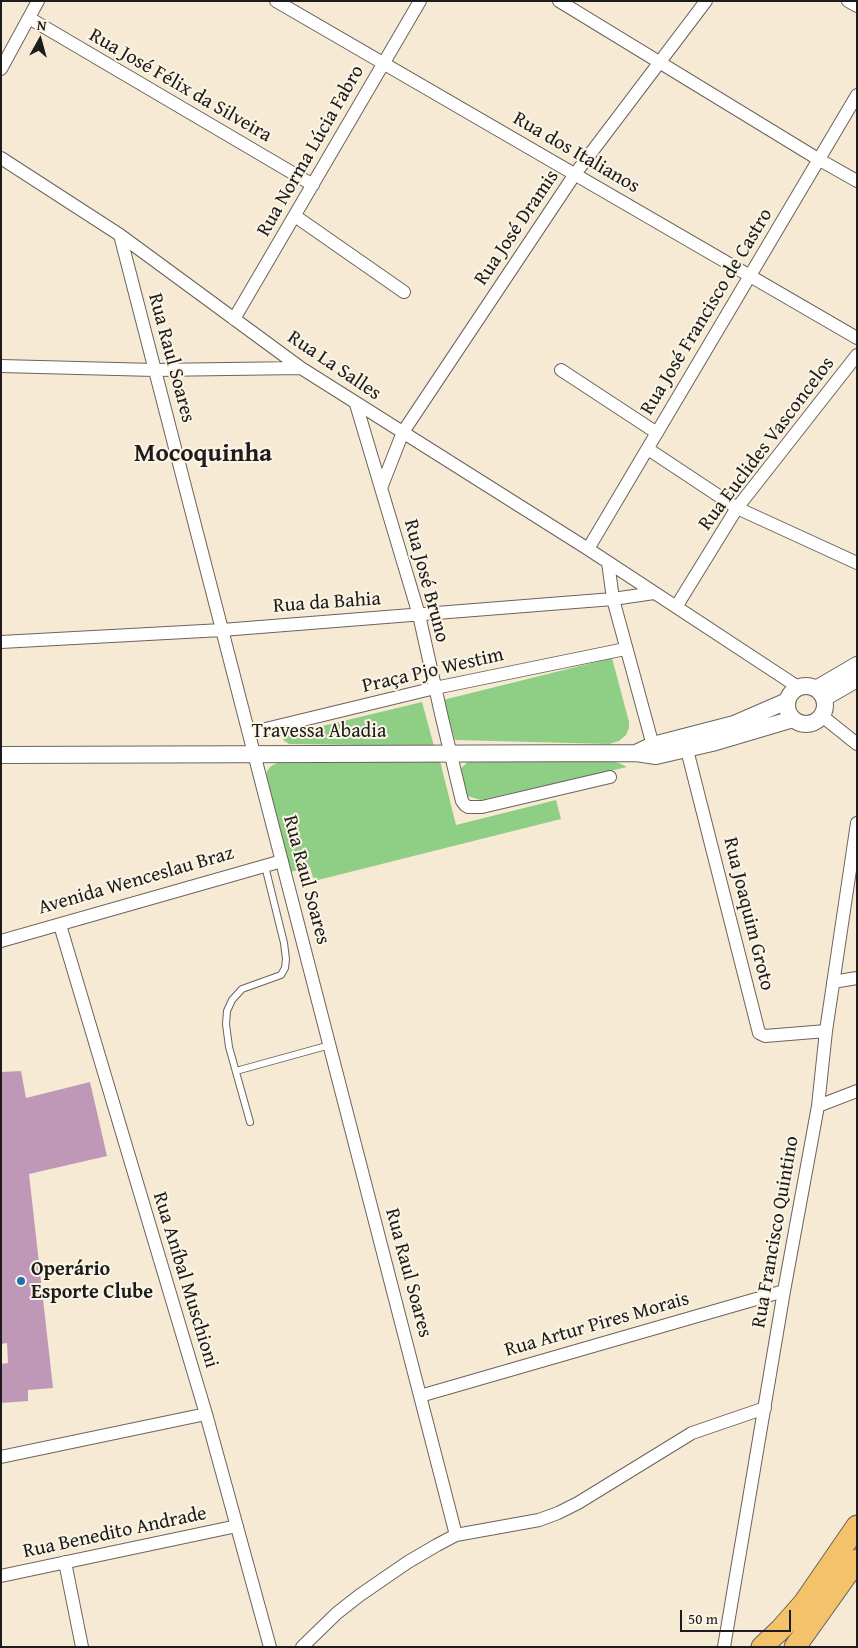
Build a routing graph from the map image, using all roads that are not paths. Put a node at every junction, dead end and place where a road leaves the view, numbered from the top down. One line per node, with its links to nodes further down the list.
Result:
1 (38, 1): 8 (street)
2 (276, 1): 9 (street, Rua dos Italianos)
3 (420, 1): 9 (street, Rua Norma Lúcia Fabro)
4 (706, 1): 10 (street, Rua José Dramis)
5 (848, 1): 7 (street)
6 (565, 3): 10 (street)
7 (857, 6)
8 (29, 18): 11 (street); 17 (street, Rua José Félix da Silveira)
9 (384, 63): 15 (street, Rua dos Italianos); 17 (street, Rua Norma Lúcia Fabro)
10 (659, 63): 14 (street); 15 (street, Rua José Dramis)
11 (1, 69)
12 (857, 95): 14 (street, Rua José Francisco de Castro)
13 (1, 158): 19 (street, Rua La Salles)
14 (818, 159): 16 (street); 20 (street, Rua José Francisco de Castro)
15 (575, 174): 20 (street, Rua dos Italianos); 30 (street, Rua José Dramis)
16 (857, 181)
17 (312, 185): 18 (street, Rua Norma Lúcia Fabro)
18 (295, 216): 21 (street); 22 (street, Rua Norma Lúcia Fabro)
19 (120, 235): 22 (street, Rua La Salles); 27 (street, Rua Raul Soares)
20 (751, 276): 23 (street, Rua dos Italianos); 31 (street, Rua José Francisco de Castro)
21 (404, 292)
22 (234, 319): 26 (street, Rua La Salles)
23 (857, 338)
24 (857, 355): 34 (street, Rua Euclides Vasconcelos)
25 (1, 366): 27 (street)
26 (301, 368): 27 (street); 29 (street, Rua La Salles)
27 (155, 370): 42 (street, Rua Raul Soares)
28 (561, 370): 31 (street)
29 (356, 404): 30 (street, Rua La Salles); 33 (street, Rua José Bruno)
30 (402, 432): 33 (street); 35 (street, Rua La Salles)
31 (657, 433): 32 (street, Rua José Francisco de Castro)
32 (648, 449): 34 (street); 35 (street, Rua José Francisco de Castro)
33 (381, 488): 41 (street, Rua José Bruno)
34 (737, 508): 37 (street); 40 (street, Rua Euclides Vasconcelos)
35 (588, 548): 36 (street, Rua La Salles)
36 (608, 562): 38 (street, Rua La Salles); 39 (street)
37 (857, 563)
38 (654, 593): 39 (street, Rua da Bahia); 40 (street, Rua La Salles)
39 (613, 599): 41 (street, Rua da Bahia); 44 (street)
40 (676, 607): 47 (street, Rua La Salles)
41 (419, 615): 42 (street, Rua da Bahia); 48 (street, Rua José Bruno)
42 (222, 630): 43 (street, Rua da Bahia); 53 (street, Rua Raul Soares)
43 (1, 642)
44 (626, 649): 48 (street, Praça Pjo Westim); 56 (street)
45 (857, 665): 49 (street)
46 (857, 679): 49 (street)
47 (798, 687): 49 (street); 50 (street)
48 (434, 688): 53 (street, Praça Pjo Westim); 58 (street, Rua José Bruno)
49 (820, 693): 51 (street)
50 (787, 702): 52 (street); 54 (street)
51 (822, 716): 52 (street); 55 (street)
52 (793, 719): 54 (street)
53 (249, 734): 57 (street, Rua Raul Soares)
54 (686, 743): 56 (street, Travessa Abadia); 68 (street, Rua Joaquim Groto)
55 (857, 744)
56 (655, 750): 58 (street, Travessa Abadia)
57 (254, 753): 58 (street, Travessa Abadia); 59 (street, Travessa Abadia); 62 (street, Rua Raul Soares)
58 (451, 753): 60 (street, Rua José Bruno)
59 (1, 755)
60 (610, 777)
61 (857, 823): 67 (street, Rua Francisco Quintino)
62 (282, 861): 63 (street, Avenida Wenceslau Braz); 69 (street, Rua Raul Soares)
63 (265, 866): 64 (street, Avenida Wenceslau Braz); 70 (lane)
64 (60, 925): 65 (street, Avenida Wenceslau Braz); 77 (street, Rua Aníbal Muschioni)
65 (1, 941)
66 (857, 978): 67 (street)
67 (833, 982): 68 (street, Rua Francisco Quintino)
68 (826, 1031): 72 (street, Rua Francisco Quintino)
69 (330, 1045): 70 (lane); 75 (street, Rua Raul Soares)
70 (236, 1071): 73 (lane)
71 (857, 1091): 72 (street)
72 (818, 1106): 74 (street, Rua Francisco Quintino)
73 (250, 1122)
74 (784, 1291): 75 (street, Rua Artur Pires Morais); 76 (street, Rua Francisco Quintino)
75 (420, 1396): 81 (street, Rua Raul Soares)
76 (765, 1408): 81 (street); 88 (street, Rua Francisco Quintino)
77 (206, 1414): 78 (street); 79 (street, Rua Aníbal Muschioni)
78 (1, 1457)
79 (237, 1526): 83 (street, Rua Benedito Andrade); 86 (street, Rua Aníbal Muschioni)
80 (857, 1526): 89 (highway)
81 (456, 1535): 87 (street)
82 (857, 1560): 90 (highway)
83 (65, 1562): 84 (street, Rua Benedito Andrade); 85 (street)
84 (1, 1576)
85 (82, 1647)
86 (270, 1647)
87 (302, 1647)
88 (724, 1647)
89 (762, 1647)
90 (795, 1647)

